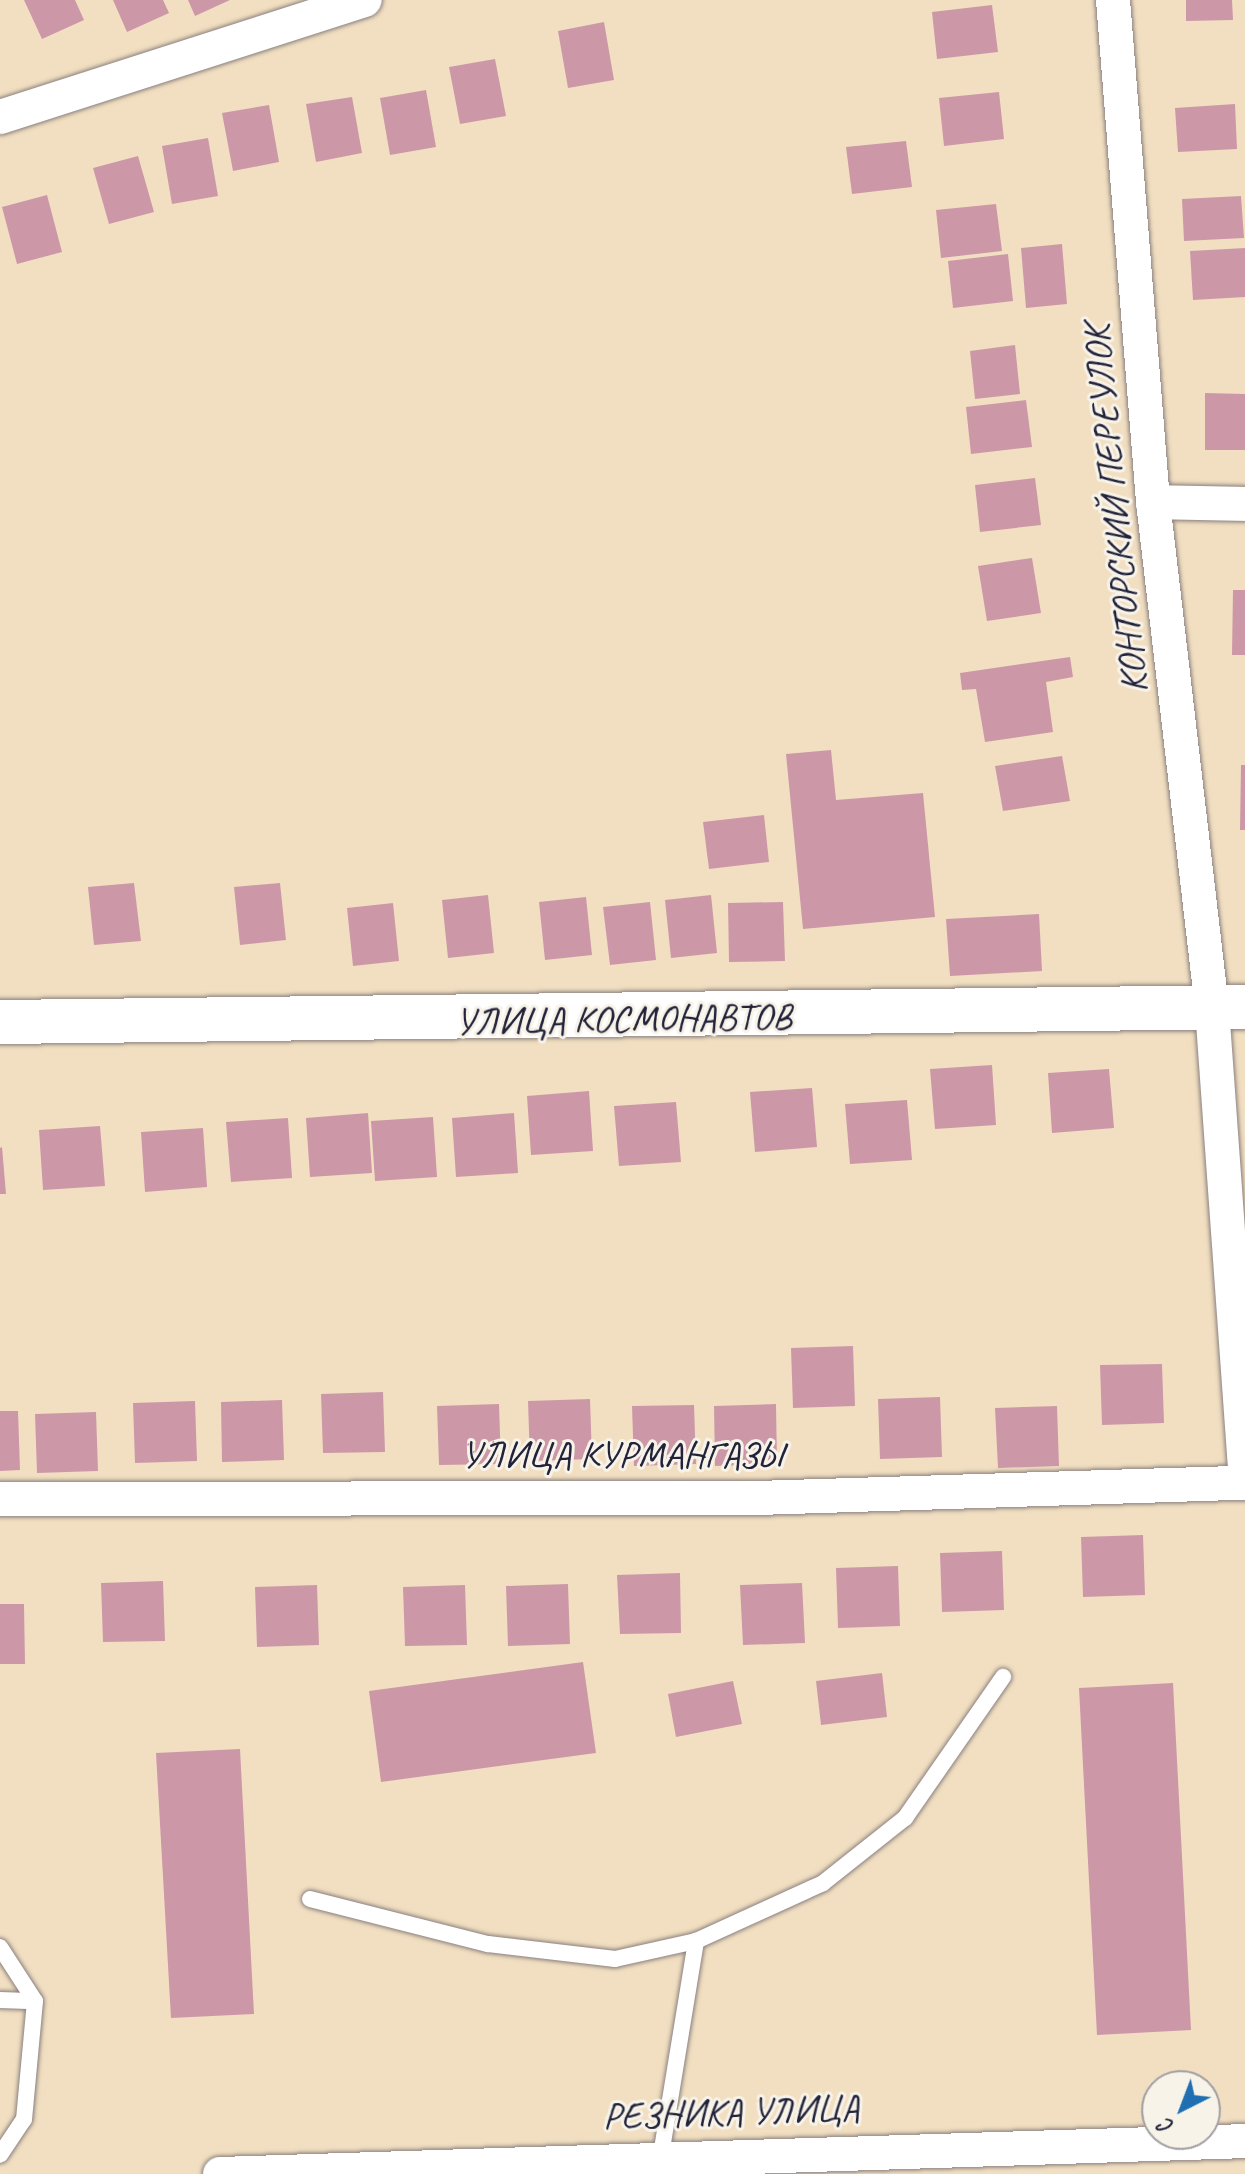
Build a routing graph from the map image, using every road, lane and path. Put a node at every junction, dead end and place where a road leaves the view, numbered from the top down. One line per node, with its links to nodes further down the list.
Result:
1 (365, 0): 3 (street)
2 (1113, 0): 4 (street, КОНТОРСКИЙ ПЕРЕУЛОК)
3 (0, 117)
4 (1153, 502): 5 (street); 6 (street, КОНТОРСКИЙ ПЕРЕУЛОК)
5 (1245, 504)
6 (1229, 1008): 7 (street, УЛИЦА КОСМОНАВТОВ); 8 (street, КОНТОРСКИЙ ПЕРЕУЛОК)
7 (0, 1022)
8 (1245, 1463)
9 (1245, 1483): 10 (street, УЛИЦА КУРМАНГАЗЫ)
10 (0, 1499)
11 (1003, 1677): 13 (lane)
12 (310, 1899): 13 (lane)
13 (696, 1941): 19 (lane)
14 (0, 1947): 16 (lane)
15 (0, 2000): 16 (lane)
16 (35, 2001): 18 (lane)
17 (1245, 2141): 20 (street, РЕЗНИКА УЛИЦА)
18 (0, 2155)
19 (661, 2155): 20 (street, РЕЗНИКА УЛИЦА); 21 (street, РЕЗНИКА УЛИЦА)
20 (821, 2162)
21 (534, 2167): 22 (street, РЕЗНИКА УЛИЦА)
22 (223, 2174)

